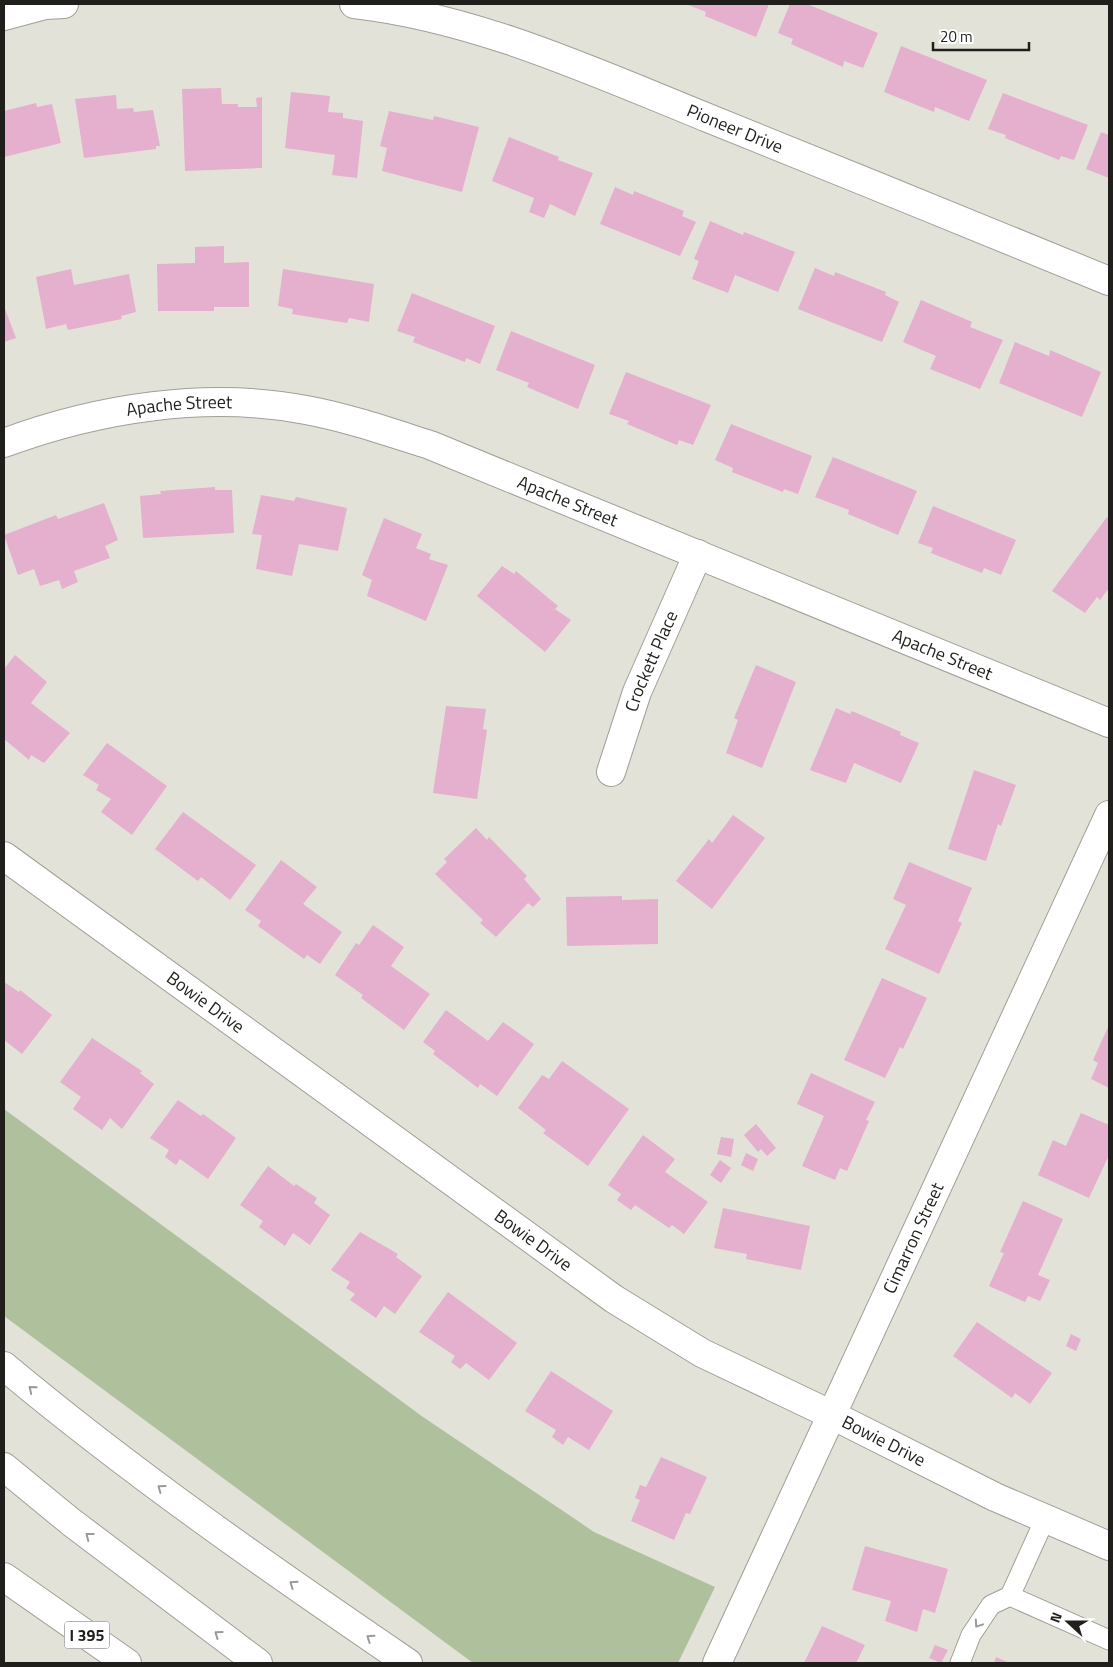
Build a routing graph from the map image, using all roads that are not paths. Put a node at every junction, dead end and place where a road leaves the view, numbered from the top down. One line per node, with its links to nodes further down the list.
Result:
1 (51, 4): 4 (main road)
2 (354, 4): 3 (main road, Pioneer Drive)
3 (386, 6): 5 (main road, Pioneer Drive)
4 (4, 16)
5 (1109, 280)
6 (4, 443): 7 (main road, Apache Street)
7 (698, 554): 8 (main road, Apache Street); 9 (main road, Crockett Place)
8 (1109, 723)
9 (611, 772)
10 (1109, 815): 13 (main road, Cimarron Street)
11 (4, 856): 13 (main road, Bowie Drive)
12 (4, 1366): 24 (main road, one-way to 12)
13 (832, 1415): 15 (main road, Bowie Drive); 25 (main road, Cimarron Street)
14 (4, 1467): 23 (main road, one-way to 14)
15 (1045, 1519): 16 (main road, Bowie Drive); 19 (lane)
16 (1109, 1546)
17 (4, 1569): 20 (main road)
18 (4, 1577): 20 (main road, I 395)
19 (1010, 1596): 21 (lane); 26 (lane, one-way to 26)
20 (48, 1606): 22 (main road, I 395)
21 (1109, 1640)
22 (127, 1663)
23 (258, 1663)
24 (408, 1663)
25 (716, 1663)
26 (960, 1663)

